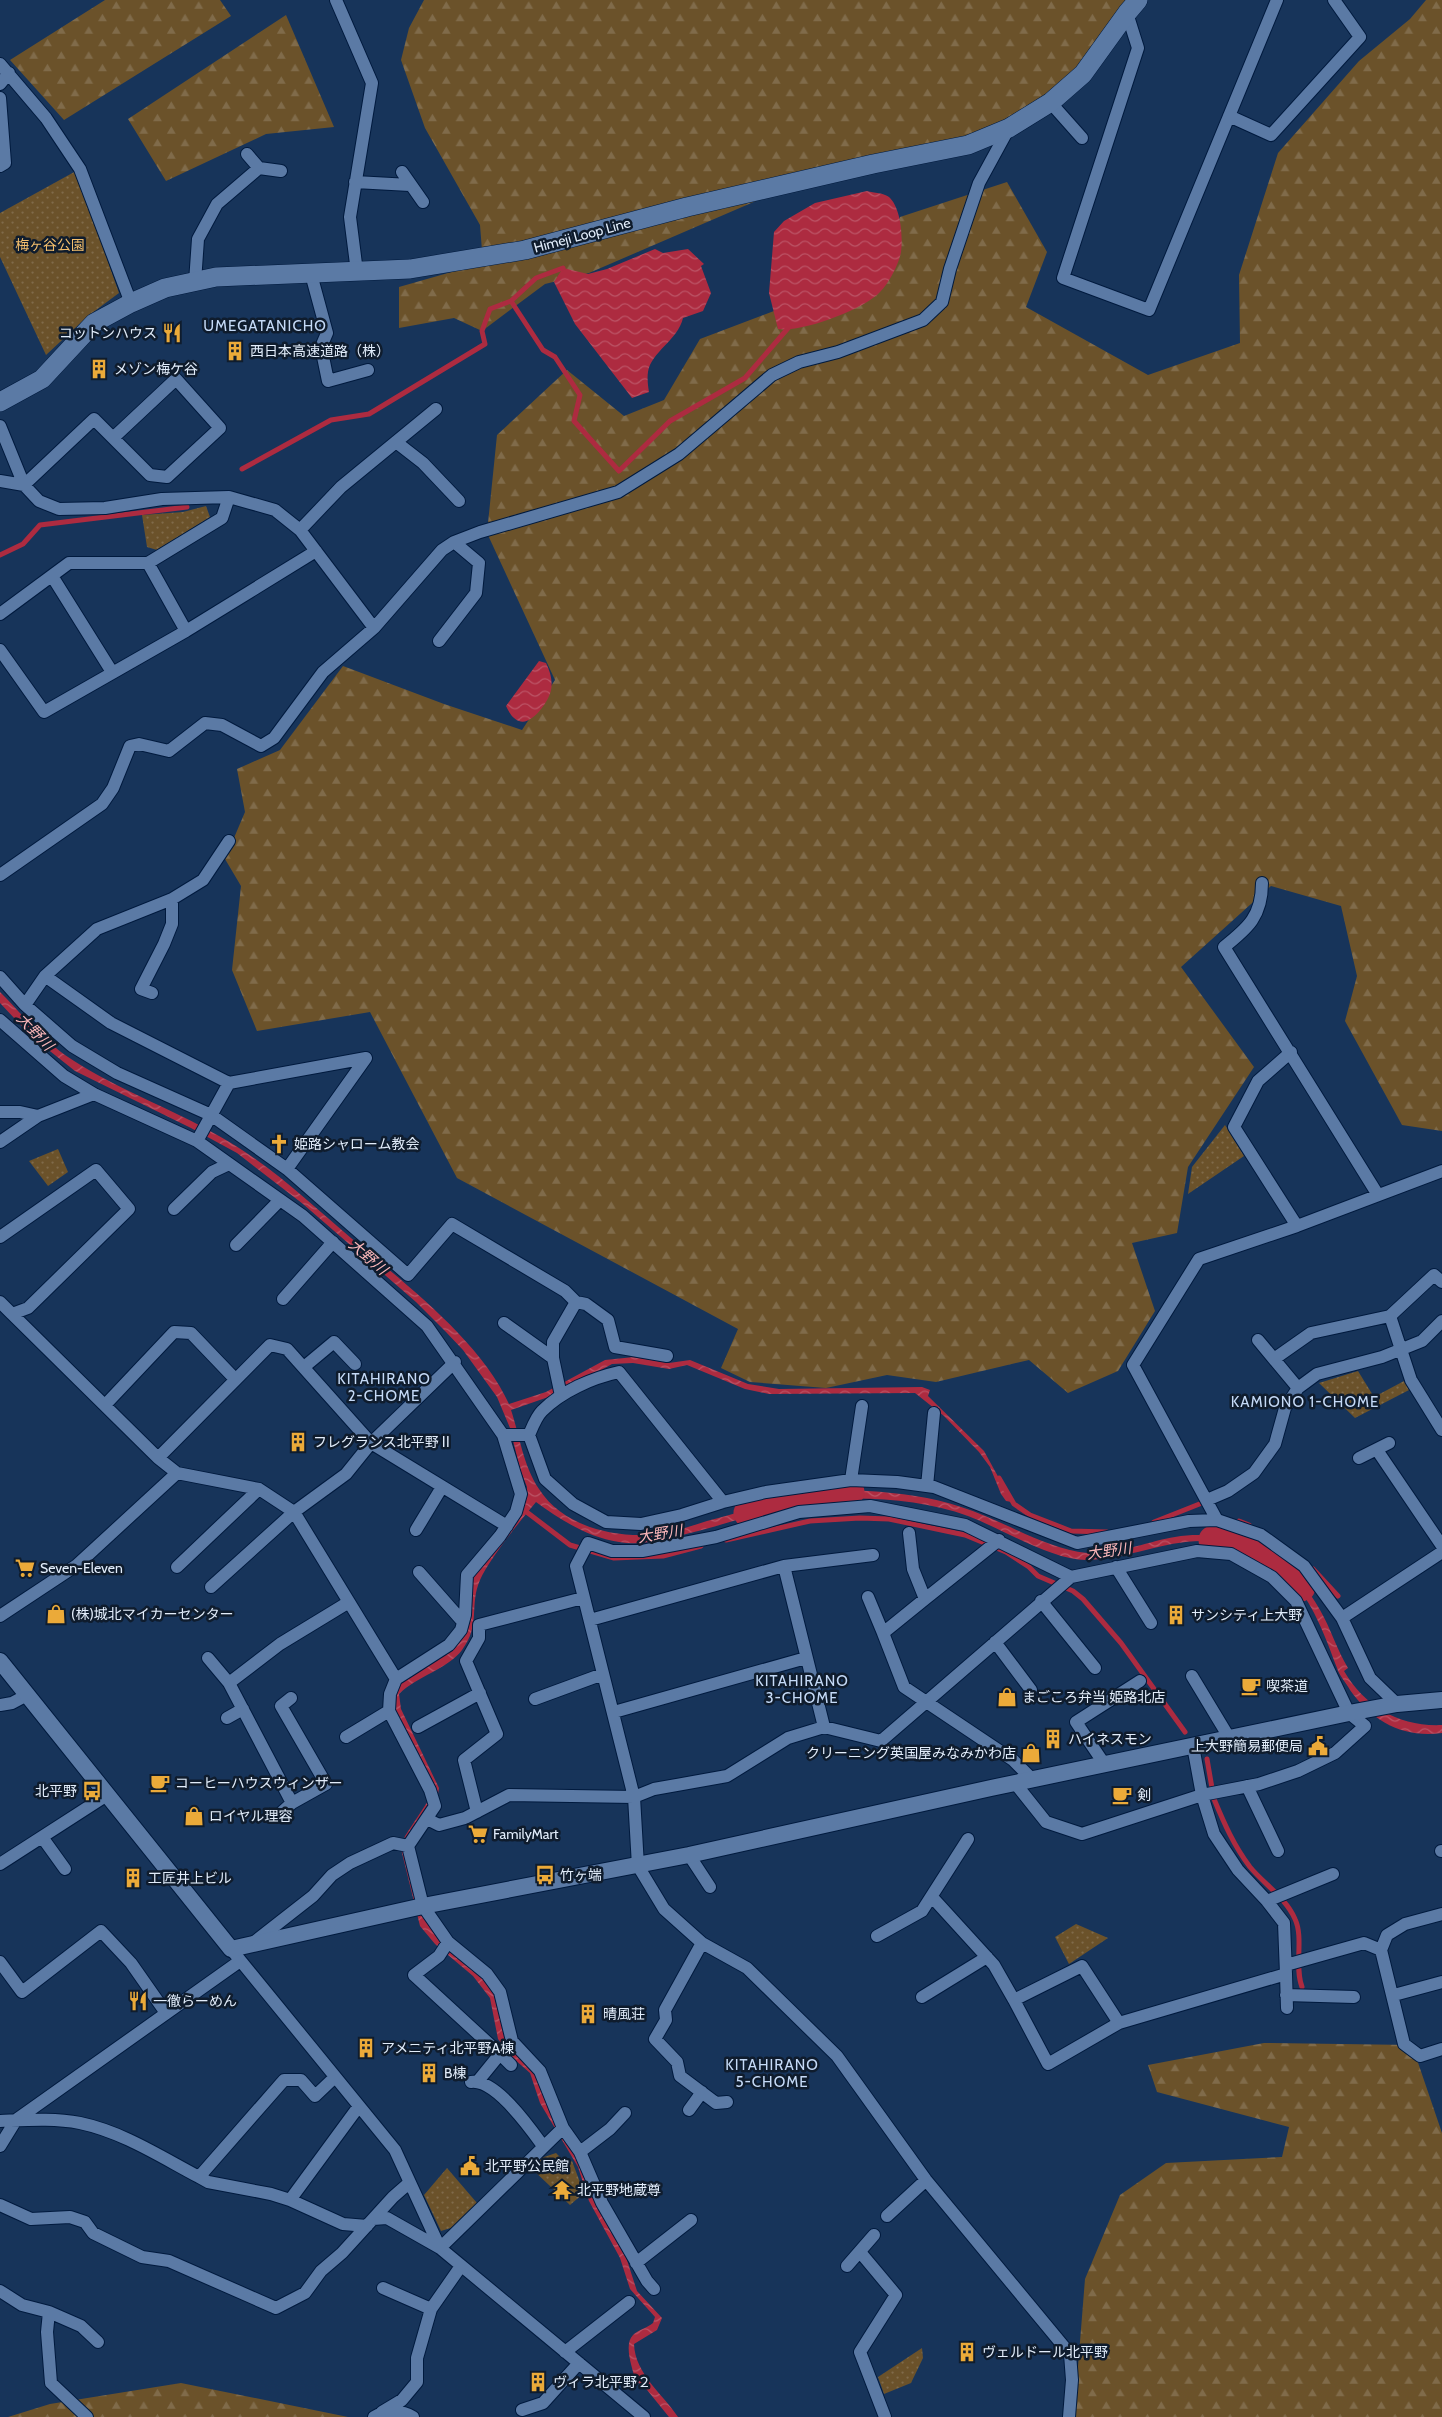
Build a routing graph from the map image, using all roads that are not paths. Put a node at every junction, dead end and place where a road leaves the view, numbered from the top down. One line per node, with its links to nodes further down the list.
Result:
1 (336, 0): 18 (street)
2 (1277, 0): 10 (street)
3 (1334, 0): 10 (street)
4 (1132, 6): 9 (main road, Himeji Loop Line); 10 (street)
5 (0, 64): 6 (street)
6 (9, 73): 7 (street); 24 (street)
7 (0, 84)
8 (0, 98): 14 (street)
9 (1050, 102): 11 (main road, Himeji Loop Line); 12 (street)
10 (1229, 116)
11 (1009, 128): 21 (main road, Himeji Loop Line); 36 (street)
12 (1082, 138)
13 (247, 154): 15 (street)
14 (0, 166)
15 (259, 168): 16 (street); 23 (street)
16 (281, 171)
17 (402, 172): 19 (street)
18 (355, 182): 19 (street); 21 (street)
19 (410, 185): 20 (street)
20 (423, 202)
21 (357, 272): 22 (main road, Himeji Loop Line)
22 (311, 274): 23 (main road, Himeji Loop Line); 25 (street)
23 (195, 282): 24 (main road, Himeji Loop Line)
24 (132, 303): 26 (main road, Himeji Loop Line)
25 (368, 370)
26 (0, 402)
27 (436, 409): 30 (street)
28 (0, 426): 32 (street)
29 (113, 438): 32 (street)
30 (396, 442): 34 (street); 35 (street)
31 (0, 481): 32 (street)
32 (24, 485): 33 (street)
33 (229, 498): 35 (street); 38 (street)
34 (459, 501)
35 (300, 530): 37 (street)
36 (454, 542): 41 (street); 43 (street)
37 (316, 551): 41 (street); 42 (street)
38 (148, 563): 39 (street); 42 (street)
39 (52, 576): 40 (street); 45 (street)
40 (0, 614)
41 (374, 628): 47 (street)
42 (186, 631): 45 (street)
43 (439, 641)
44 (0, 650): 45 (street)
45 (112, 672)
46 (229, 841): 49 (street)
47 (0, 875)
48 (1262, 884): 55 (street)
49 (172, 899): 50 (street); 52 (street)
50 (45, 976): 53 (street); 56 (street)
51 (0, 977): 53 (street)
52 (152, 994)
53 (25, 1005): 59 (street)
54 (0, 1020): 57 (street)
55 (1291, 1052): 66 (street); 69 (street)
56 (230, 1083): 59 (street); 64 (street)
57 (94, 1094): 60 (street); 61 (street)
58 (0, 1112): 60 (street)
59 (211, 1115): 61 (street); 64 (street)
60 (38, 1116): 62 (street)
61 (197, 1141): 63 (street)
62 (0, 1142)
63 (229, 1164): 67 (street); 68 (street)
64 (287, 1169): 76 (street)
65 (1442, 1171): 66 (street)
66 (1378, 1195): 69 (street)
67 (280, 1200): 71 (street); 72 (street)
68 (174, 1210)
69 (1297, 1226): 108 (street)
70 (0, 1237): 77 (street)
71 (333, 1242): 74 (street); 87 (street)
72 (236, 1245)
73 (1442, 1282): 78 (street)
74 (283, 1299)
75 (0, 1302): 77 (street)
76 (576, 1302): 83 (street); 85 (street)
77 (12, 1314): 92 (street)
78 (1390, 1316): 82 (street); 86 (street)
79 (1442, 1321): 82 (street)
80 (504, 1323): 85 (street)
81 (1258, 1340): 86 (street)
82 (1401, 1349): 90 (street); 95 (street)
83 (667, 1356)
84 (354, 1358): 88 (street)
85 (553, 1358): 91 (street)
86 (1274, 1359): 90 (street)
87 (455, 1362): 96 (street); 99 (street)
88 (304, 1367): 89 (street); 99 (street)
89 (235, 1379): 92 (street); 101 (street)
90 (1298, 1388): 108 (street)
91 (561, 1396): 97 (street); 109 (street)
92 (106, 1404): 101 (street)
93 (862, 1406): 104 (street)
94 (934, 1413): 106 (street)
95 (1442, 1430)
96 (504, 1435): 97 (street); 112 (street)
97 (529, 1435): 109 (street)
98 (1389, 1442): 100 (street)
99 (372, 1443): 105 (street); 110 (street)
100 (1376, 1450): 102 (street); 116 (street)
101 (158, 1458): 103 (street)
102 (1359, 1458)
103 (177, 1473): 107 (street); 130 (street)
104 (851, 1480): 106 (street); 109 (street)
105 (442, 1486): 112 (street); 113 (street)
106 (926, 1486): 111 (street)
107 (259, 1489): 110 (street); 120 (street)
108 (1207, 1500): 111 (street)
109 (723, 1502)
110 (294, 1512): 124 (street); 129 (street)
111 (1217, 1520): 131 (street)
112 (507, 1526): 133 (street)
113 (416, 1530)
114 (909, 1533): 127 (street)
115 (998, 1540): 123 (street); 126 (street); 127 (street)
116 (1442, 1546)
117 (1442, 1552): 131 (street)
118 (873, 1555): 119 (street)
119 (784, 1566): 132 (street); 138 (street)
120 (176, 1567)
121 (1116, 1567): 123 (street); 134 (street); 158 (street)
122 (419, 1572): 133 (street)
123 (1071, 1577): 128 (street)
124 (210, 1587)
125 (868, 1597): 135 (street)
126 (584, 1598): 132 (street); 147 (street)
127 (925, 1599): 135 (street)
128 (1041, 1601): 136 (street); 140 (street)
129 (349, 1602): 143 (street); 145 (street)
130 (0, 1616)
131 (1342, 1618): 153 (street)
132 (590, 1620): 141 (street)
133 (463, 1622): 143 (street)
134 (1151, 1624)
135 (883, 1633): 152 (street)
136 (994, 1642): 146 (street); 152 (street)
137 (208, 1658): 145 (street)
138 (806, 1658): 157 (street); 161 (street)
139 (0, 1662): 148 (street)
140 (1095, 1668)
141 (603, 1674): 150 (street); 157 (street)
142 (1192, 1676): 163 (street)
143 (396, 1679): 156 (street)
144 (1140, 1681): 165 (street)
145 (229, 1683): 155 (street)
146 (1031, 1690)
147 (480, 1693): 160 (street); 172 (street)
148 (27, 1695): 154 (street); 169 (street)
149 (290, 1698): 155 (street)
150 (535, 1699)
151 (1442, 1700): 153 (street)
152 (926, 1702): 161 (street); 166 (street)
153 (1396, 1704): 158 (street)
154 (0, 1705)
155 (243, 1710): 159 (street)
156 (389, 1711): 162 (street); 173 (street)
157 (614, 1712): 171 (street)
158 (1349, 1713): 163 (street); 168 (street)
159 (227, 1718)
160 (418, 1726)
161 (824, 1727): 171 (street)
162 (346, 1737)
163 (1230, 1739): 164 (street)
164 (1193, 1746): 165 (street); 170 (street)
165 (1105, 1765): 166 (street)
166 (1033, 1780): 167 (street)
167 (1015, 1784): 170 (street); 178 (street)
168 (1247, 1786): 170 (street); 177 (street)
169 (108, 1795): 174 (street); 193 (street)
170 (1202, 1795): 185 (street)
171 (634, 1797): 172 (street); 180 (street)
172 (477, 1812): 173 (street)
173 (427, 1819): 176 (street)
174 (42, 1837): 179 (street); 181 (street)
175 (968, 1839): 184 (street)
176 (408, 1846): 186 (street); 191 (street)
177 (1278, 1851)
178 (689, 1856): 180 (street); 183 (street)
179 (0, 1864)
180 (638, 1866): 186 (street); 190 (street)
181 (65, 1869)
182 (1333, 1874): 185 (street)
183 (710, 1887)
184 (932, 1897): 188 (street); 194 (street)
185 (1267, 1900): 196 (street)
186 (417, 1908): 189 (street); 191 (street)
187 (1442, 1914): 192 (street)
188 (877, 1936)
189 (448, 1942): 207 (street); 217 (street)
190 (702, 1943): 210 (street); 222 (street)
191 (254, 1944): 193 (street)
192 (1381, 1950): 196 (street); 200 (street)
193 (235, 1955): 204 (street); 209 (street)
194 (987, 1957): 199 (street); 202 (street)
195 (0, 1962): 204 (street)
196 (1286, 1970): 198 (street); 205 (street)
197 (1442, 1982): 200 (street)
198 (1286, 1995): 201 (street); 203 (street)
199 (922, 1996)
200 (1394, 1996): 206 (street)
201 (1354, 1997)
202 (1014, 2000): 205 (street); 205 (street)
203 (1286, 2008)
204 (166, 2012): 215 (street)
205 (1119, 2023)
206 (1442, 2049)
207 (500, 2054): 208 (street); 219 (street)
208 (511, 2065)
209 (334, 2076): 212 (street); 221 (street)
210 (702, 2092): 211 (street); 213 (street)
211 (727, 2102)
212 (359, 2106): 223 (street); 224 (street)
213 (689, 2110)
214 (625, 2113): 220 (street)
215 (16, 2120): 216 (street); 218 (street); 221 (street)
216 (0, 2121)
217 (558, 2132): 219 (street); 220 (street)
218 (0, 2146)
219 (543, 2146): 230 (street)
220 (580, 2152): 232 (street)
221 (199, 2177): 224 (street)
222 (926, 2180): 226 (street); 250 (street)
223 (409, 2183): 228 (street); 230 (street)
224 (290, 2200): 228 (street)
225 (0, 2205): 228 (street)
226 (887, 2216)
227 (690, 2220): 232 (street)
228 (370, 2222): 230 (street)
229 (874, 2235): 231 (street)
230 (440, 2248): 233 (street)
231 (860, 2252): 234 (street); 249 (street)
232 (636, 2263): 236 (street)
233 (462, 2266): 239 (street); 242 (street)
234 (847, 2266)
235 (383, 2288): 239 (street)
236 (654, 2289)
237 (0, 2291): 240 (street)
238 (630, 2302): 242 (street)
239 (431, 2308): 245 (street)
240 (49, 2312): 241 (street); 246 (street)
241 (98, 2342)
242 (565, 2352): 243 (street)
243 (579, 2363): 244 (street); 248 (street)
244 (522, 2410)
245 (378, 2414): 247 (street)
246 (88, 2417)
247 (413, 2417)
248 (644, 2417)
249 (885, 2417)
250 (1069, 2417)

